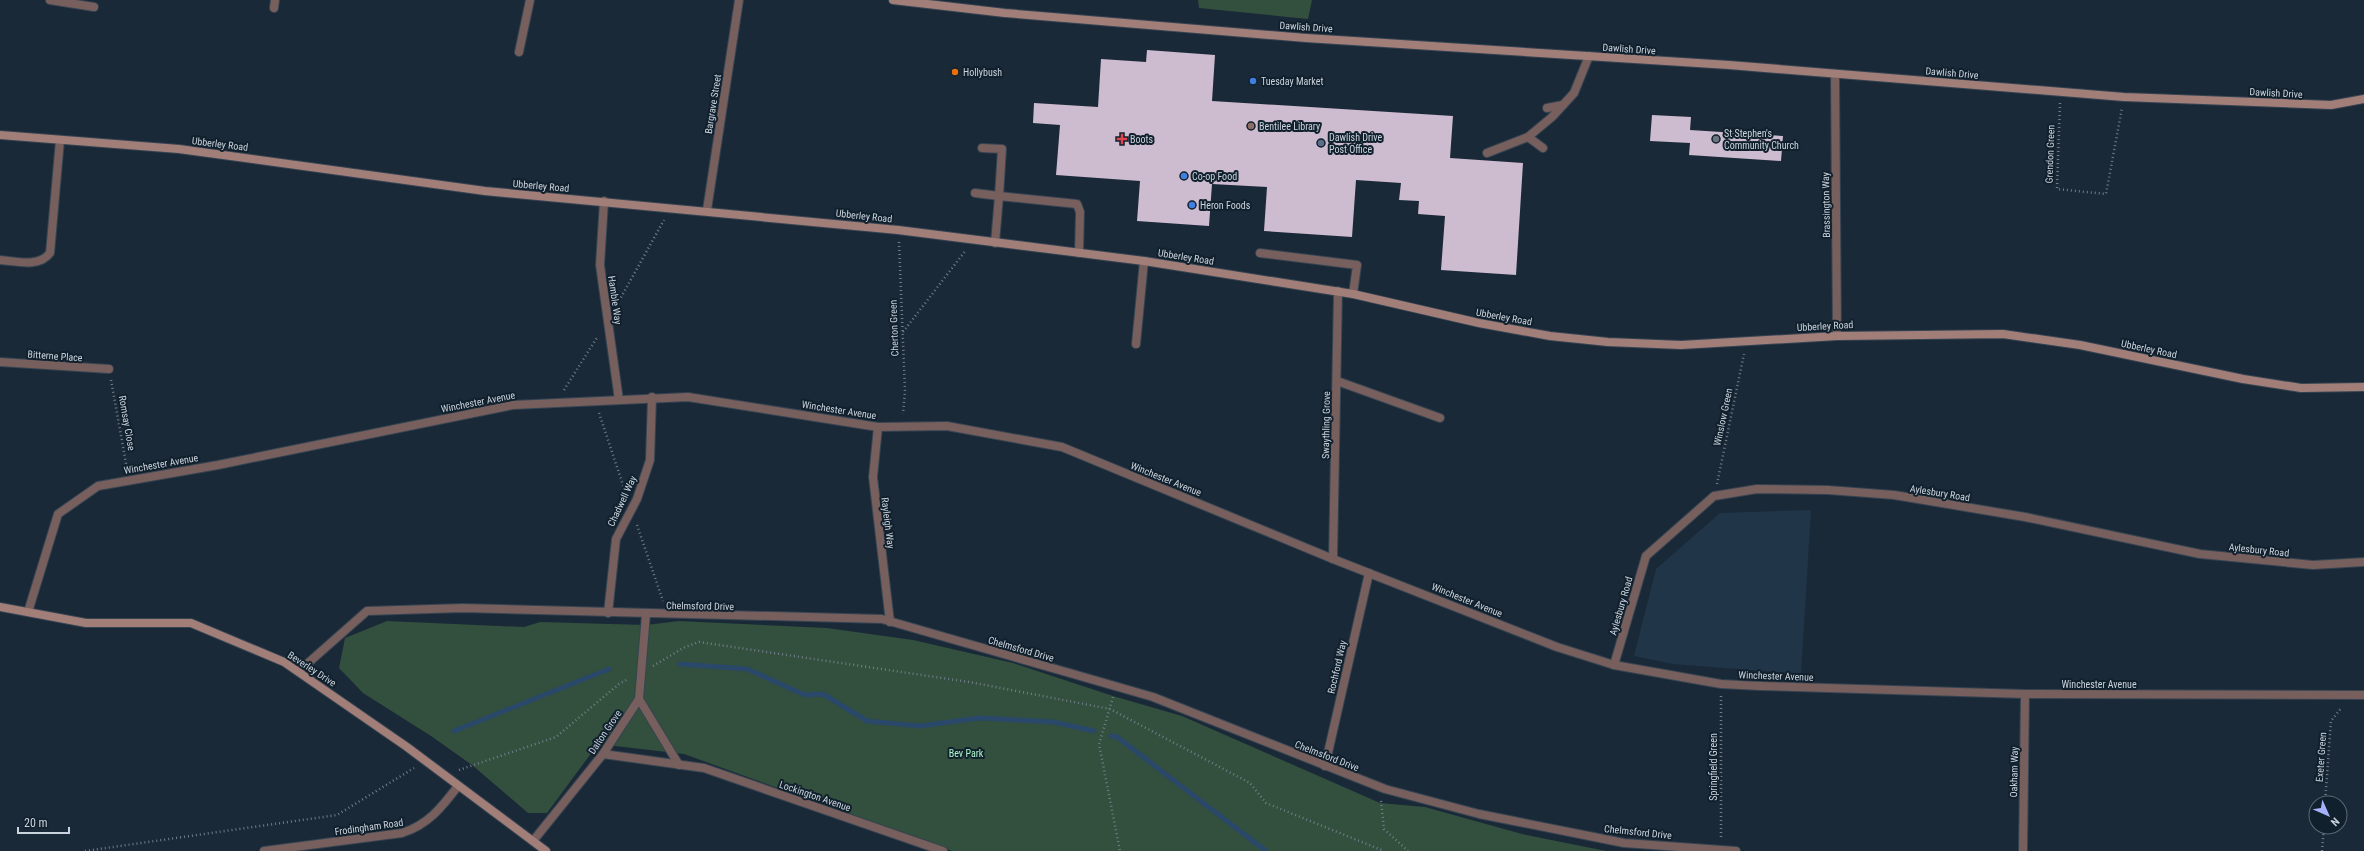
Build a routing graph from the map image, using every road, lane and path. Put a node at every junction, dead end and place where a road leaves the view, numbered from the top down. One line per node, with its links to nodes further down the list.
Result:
1 (50, 0): 5 (street)
2 (530, 0): 6 (street)
3 (739, 0): 23 (street, Bargrave Street)
4 (893, 0): 7 (street, Dawlish Drive)
5 (94, 7)
6 (518, 52)
7 (1589, 56): 8 (street, Dawlish Drive); 12 (street)
8 (1834, 74): 9 (street, Dawlish Drive); 34 (street, Brassington Way)
9 (2060, 92): 10 (street, Dawlish Drive); 10 (path, Grendon Green)
10 (2124, 97): 11 (street, Dawlish Drive)
11 (2364, 99)
12 (1563, 105): 13 (street); 15 (street)
13 (1547, 108)
14 (0, 135): 16 (street, Ubberley Road)
15 (1528, 137): 18 (street); 19 (street)
16 (60, 140): 22 (street, Ubberley Road); 29 (street)
17 (982, 148): 21 (street)
18 (1543, 148)
19 (1487, 153)
20 (975, 193): 21 (street)
21 (999, 196): 26 (street); 27 (street)
22 (604, 201): 23 (street, Ubberley Road); 42 (street, Hamble Way)
23 (707, 210): 24 (street, Ubberley Road)
24 (898, 230): 25 (street, Ubberley Road); 33 (path, Cherton Green)
25 (973, 241): 26 (street, Ubberley Road); 33 (path)
26 (996, 243): 27 (street, Ubberley Road)
27 (1079, 253): 30 (street, Ubberley Road)
28 (1260, 253): 32 (street)
29 (0, 260)
30 (1144, 261): 31 (street, Ubberley Road); 36 (street)
31 (1338, 292): 32 (street, Ubberley Road); 39 (street, Swaythling Grove)
32 (1353, 294): 35 (street, Ubberley Road)
33 (902, 332): 44 (path, Cherton Green)
34 (1837, 336): 35 (street, Ubberley Road); 40 (street, Ubberley Road)
35 (1747, 341): 47 (path, Winslow Green)
36 (1136, 344)
37 (0, 362): 38 (street, Bitterne Place)
38 (109, 369): 46 (path, Romsay Close)
39 (1337, 381): 43 (street); 48 (street, Swaythling Grove)
40 (2364, 387)
41 (652, 397): 42 (street, Winchester Avenue); 45 (street, Winchester Avenue); 53 (street, Chadwell Way)
42 (619, 400): 46 (street, Winchester Avenue)
43 (1440, 418)
44 (903, 425): 45 (street, Winchester Avenue); 48 (street, Winchester Avenue)
45 (878, 427): 55 (street, Rayleigh Way)
46 (129, 480): 52 (street, Winchester Avenue)
47 (1714, 496): 49 (street, Aylesbury Road); 56 (street, Aylesbury Road)
48 (1333, 559): 50 (street, Winchester Avenue)
49 (2364, 562)
50 (1369, 572): 56 (street, Winchester Avenue); 69 (street, Rochford Way)
51 (0, 607): 52 (street, Beverley Drive)
52 (28, 612): 57 (street, Beverley Drive)
53 (608, 613): 54 (street, Chelmsford Drive); 57 (street, Chelmsford Drive)
54 (646, 614): 55 (street, Chelmsford Drive); 58 (street, Dalton Grove)
55 (890, 622): 60 (street, Chelmsford Drive)
56 (1614, 665): 59 (street, Winchester Avenue)
57 (299, 671): 67 (street, Beverley Drive)
58 (642, 672): 64 (street, Dalton Grove); 65 (path); 70 (path)
59 (1721, 684): 61 (street, Winchester Avenue); 76 (path, Springfield Green)
60 (1115, 686): 65 (path); 69 (street, Chelmsford Drive)
61 (2025, 694): 62 (street, Winchester Avenue); 85 (street, Oakham Way)
62 (2351, 695): 63 (street, Winchester Avenue); 73 (path, Exeter Green)
63 (2364, 695)
64 (639, 699): 66 (street, Dalton Grove); 68 (street)
65 (1110, 708): 81 (path); 82 (path)
66 (603, 754): 68 (street, Lockington Avenue); 75 (street, Dalton Grove)
67 (425, 761): 70 (street, Beverley Drive); 77 (path)
68 (679, 765): 80 (street, Lockington Avenue)
69 (1324, 766): 72 (street, Chelmsford Drive)
70 (443, 775): 71 (street, Beverley Drive)
71 (458, 786): 75 (street, Beverley Drive); 78 (street, Frodingham Road)
72 (1384, 789): 76 (street, Chelmsford Drive); 83 (path)
73 (2326, 795)
74 (2323, 835): 86 (path)
75 (533, 841): 79 (street, Beverley Drive)
76 (1722, 850): 84 (street, Chelmsford Drive)
77 (85, 851)
78 (268, 851)
79 (546, 851)
80 (943, 851)
81 (1120, 851)
82 (1384, 851)
83 (1408, 851)
84 (1736, 851)
85 (2023, 851)
86 (2322, 851)

